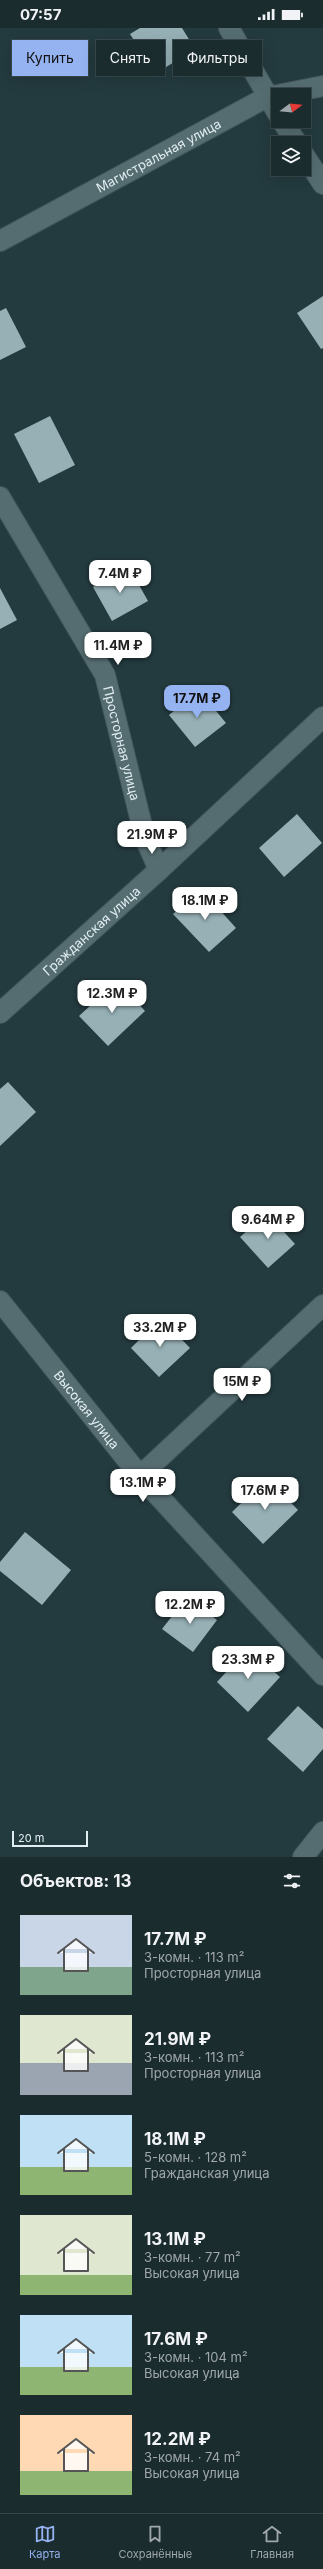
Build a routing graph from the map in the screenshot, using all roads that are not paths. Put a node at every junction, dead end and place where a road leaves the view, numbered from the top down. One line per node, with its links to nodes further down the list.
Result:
1 (229, 28): 3 (street)
2 (323, 86): 3 (street, Магистральная улица)
3 (266, 97): 4 (street); 7 (street, Магистральная улица)
4 (271, 104)
5 (311, 165): 6 (street)
6 (323, 184)
7 (0, 241)
8 (0, 497): 10 (street, Просторная улица)
9 (323, 717): 10 (street, Гражданская улица)
10 (160, 870): 11 (street, Гражданская улица)
11 (0, 1013)
12 (0, 1301): 14 (street, Высокая улица)
13 (323, 1305): 14 (street)
14 (140, 1476): 15 (street, Высокая улица)
15 (323, 1675)
16 (323, 1832): 17 (street)
17 (304, 1857)

